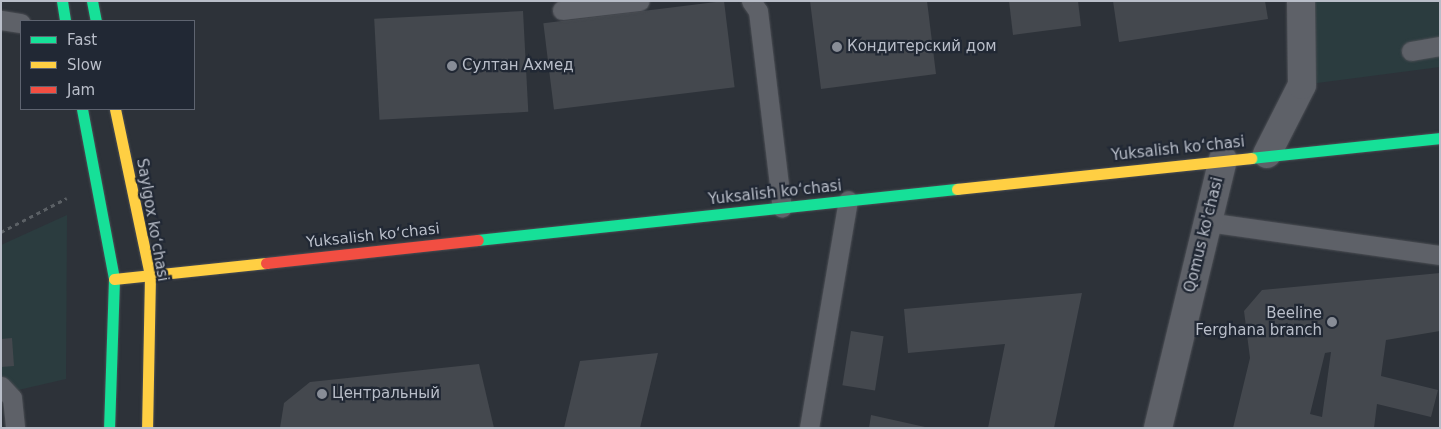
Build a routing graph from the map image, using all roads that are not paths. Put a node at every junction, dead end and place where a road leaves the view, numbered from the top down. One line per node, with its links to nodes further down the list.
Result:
1 (62, 1): 7 (main road)
2 (639, 1): 5 (lane)
3 (751, 1): 17 (lane)
4 (1301, 1): 14 (street)
5 (562, 10)
6 (1, 20): 8 (lane)
7 (65, 20)
8 (20, 23)
9 (1440, 46): 10 (lane)
10 (1411, 51)
11 (82, 110): 21 (main road)
12 (115, 110): 20 (main road, Saylgox koʻchasi)
13 (1440, 138): 14 (main road, Yuksalish koʻchasi)
14 (1267, 154): 15 (main road, Yuksalish koʻchasi)
15 (1223, 160): 16 (main road, Yuksalish koʻchasi); 18 (street, Qomus ko'chasi)
16 (848, 200): 17 (main road, Yuksalish koʻchasi); 26 (lane)
17 (782, 208): 20 (main road, Yuksalish koʻchasi)
18 (1207, 222): 19 (lane); 27 (street, Qomus ko'chasi)
19 (1440, 255)
20 (150, 275): 21 (main road, Yuksalish koʻchasi); 25 (main road, Saylgox koʻchasi)
21 (114, 279): 24 (main road)
22 (1, 386): 23 (lane)
23 (15, 428)
24 (109, 428)
25 (147, 428)
26 (809, 428)
27 (1158, 428)

